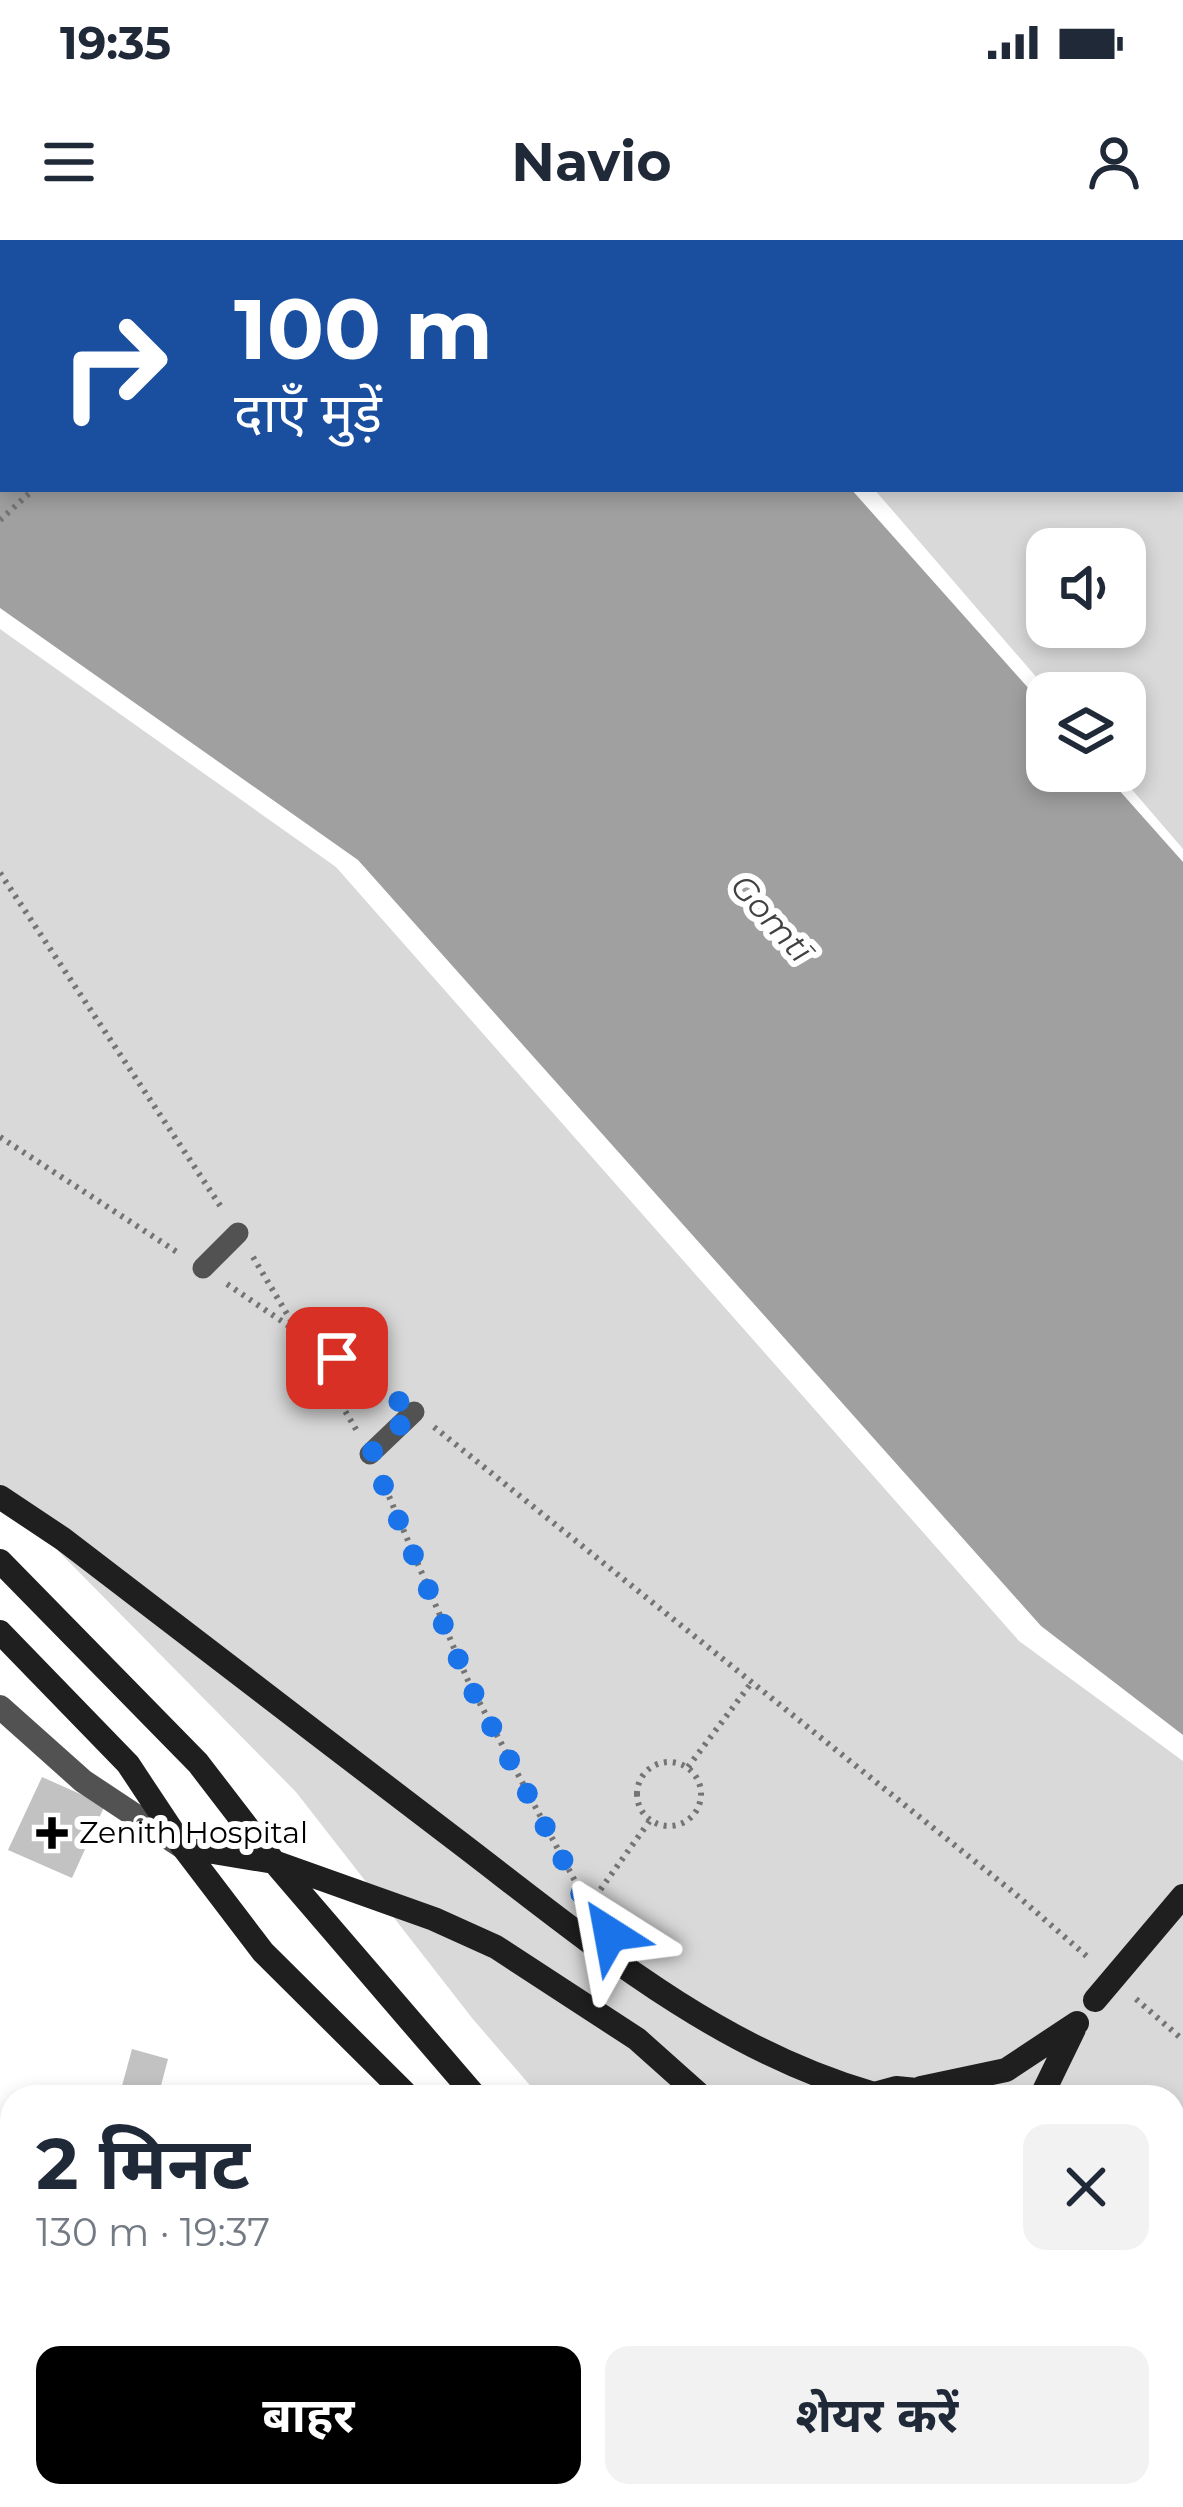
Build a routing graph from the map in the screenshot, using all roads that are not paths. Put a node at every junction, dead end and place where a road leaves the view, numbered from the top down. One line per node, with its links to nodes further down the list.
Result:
1 (238, 1233): 2 (lane)
2 (203, 1268)
3 (414, 1412): 4 (lane)
4 (370, 1454)
5 (0, 1496): 16 (street)
6 (0, 1561): 10 (street)
7 (0, 1632): 9 (street)
8 (0, 1707): 9 (street)
9 (183, 1847): 10 (street); 13 (street)
10 (274, 1862): 14 (street); 15 (street)
11 (1183, 1896): 12 (street, bridge)
12 (1077, 2023): 17 (street); 18 (street)
13 (398, 2085)
14 (466, 2085)
15 (689, 2085)
16 (839, 2085)
17 (935, 2085)
18 (1047, 2085)

